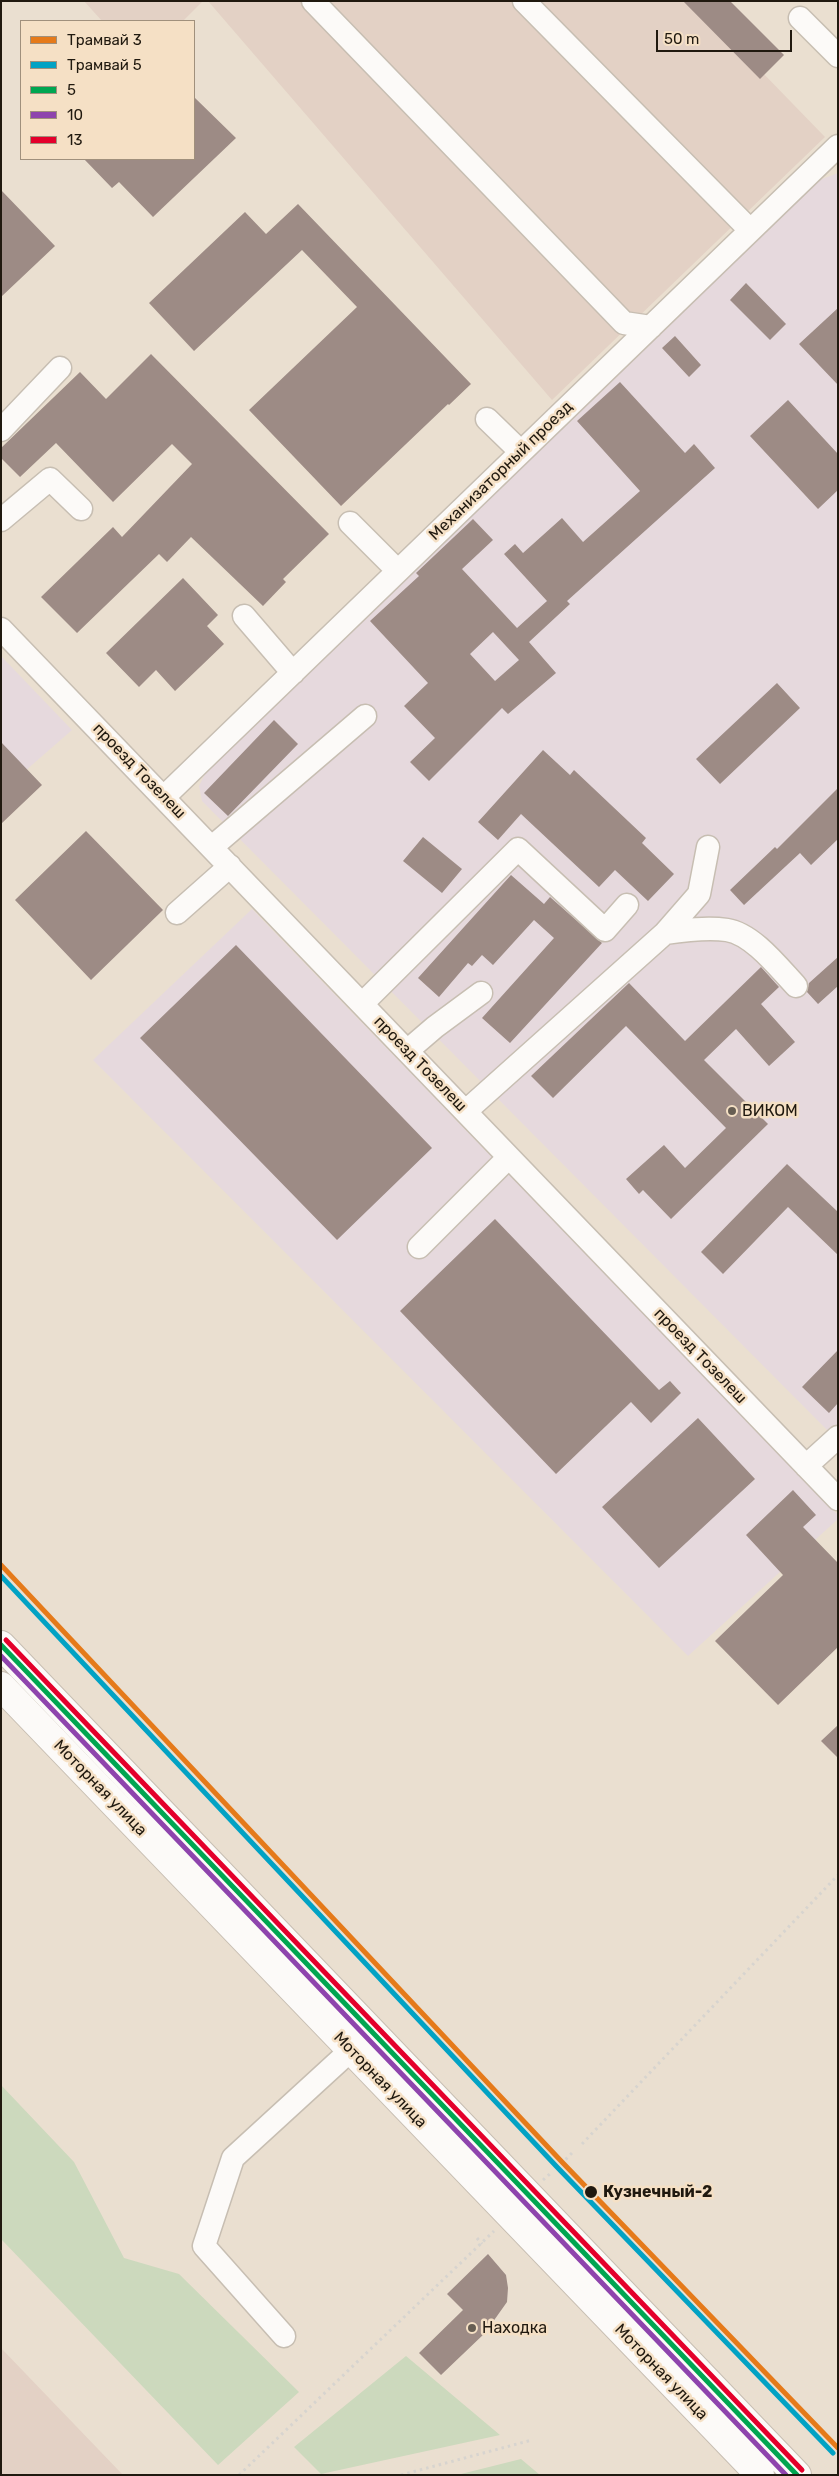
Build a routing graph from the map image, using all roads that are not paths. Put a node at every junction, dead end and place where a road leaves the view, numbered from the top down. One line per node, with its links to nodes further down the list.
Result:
1 (313, 1): 7 (street)
2 (524, 1): 6 (street)
3 (800, 18): 4 (street)
4 (838, 56)
5 (838, 146): 6 (street, Механизаторный проезд)
6 (750, 230): 7 (street, Механизаторный проезд)
7 (651, 327): 11 (street, Механизаторный проезд)
8 (60, 368): 10 (street)
9 (487, 419): 11 (street)
10 (1, 430)
11 (521, 452): 15 (street, Механизаторный проезд)
12 (81, 509): 13 (street)
13 (1, 520)
14 (350, 523): 15 (street)
15 (398, 571): 18 (street, Механизаторный проезд)
16 (244, 616): 18 (street)
17 (1, 629): 20 (street, проезд Тозелеш)
18 (293, 673): 20 (street, Механизаторный проезд)
19 (365, 716): 21 (street)
20 (164, 797): 21 (street, проезд Тозелеш)
21 (212, 847): 23 (street, проезд Тозелеш)
22 (708, 847): 26 (street)
23 (230, 866): 25 (street); 29 (street, проезд Тозелеш)
24 (627, 905): 29 (street)
25 (177, 913)
26 (665, 933): 27 (street); 31 (street)
27 (796, 986)
28 (481, 993): 30 (street)
29 (362, 1004): 30 (street, проезд Тозелеш)
30 (408, 1051): 31 (street, проезд Тозелеш)
31 (466, 1111): 32 (street, проезд Тозелеш)
32 (510, 1157): 33 (street); 35 (street, проезд Тозелеш)
33 (419, 1247)
34 (838, 1436): 35 (street)
35 (806, 1466): 36 (street, проезд Тозелеш)
36 (838, 1499)
37 (1, 1645): 39 (main road, Моторная улица)
38 (1, 1686): 40 (main road, Моторная улица)
39 (72, 1719): 40 (main road); 44 (main road, Моторная улица)
40 (52, 1739): 41 (main road, Моторная улица)
41 (351, 2050): 42 (street); 43 (main road, Моторная улица)
42 (284, 2336)
43 (760, 2475)
44 (797, 2475)

